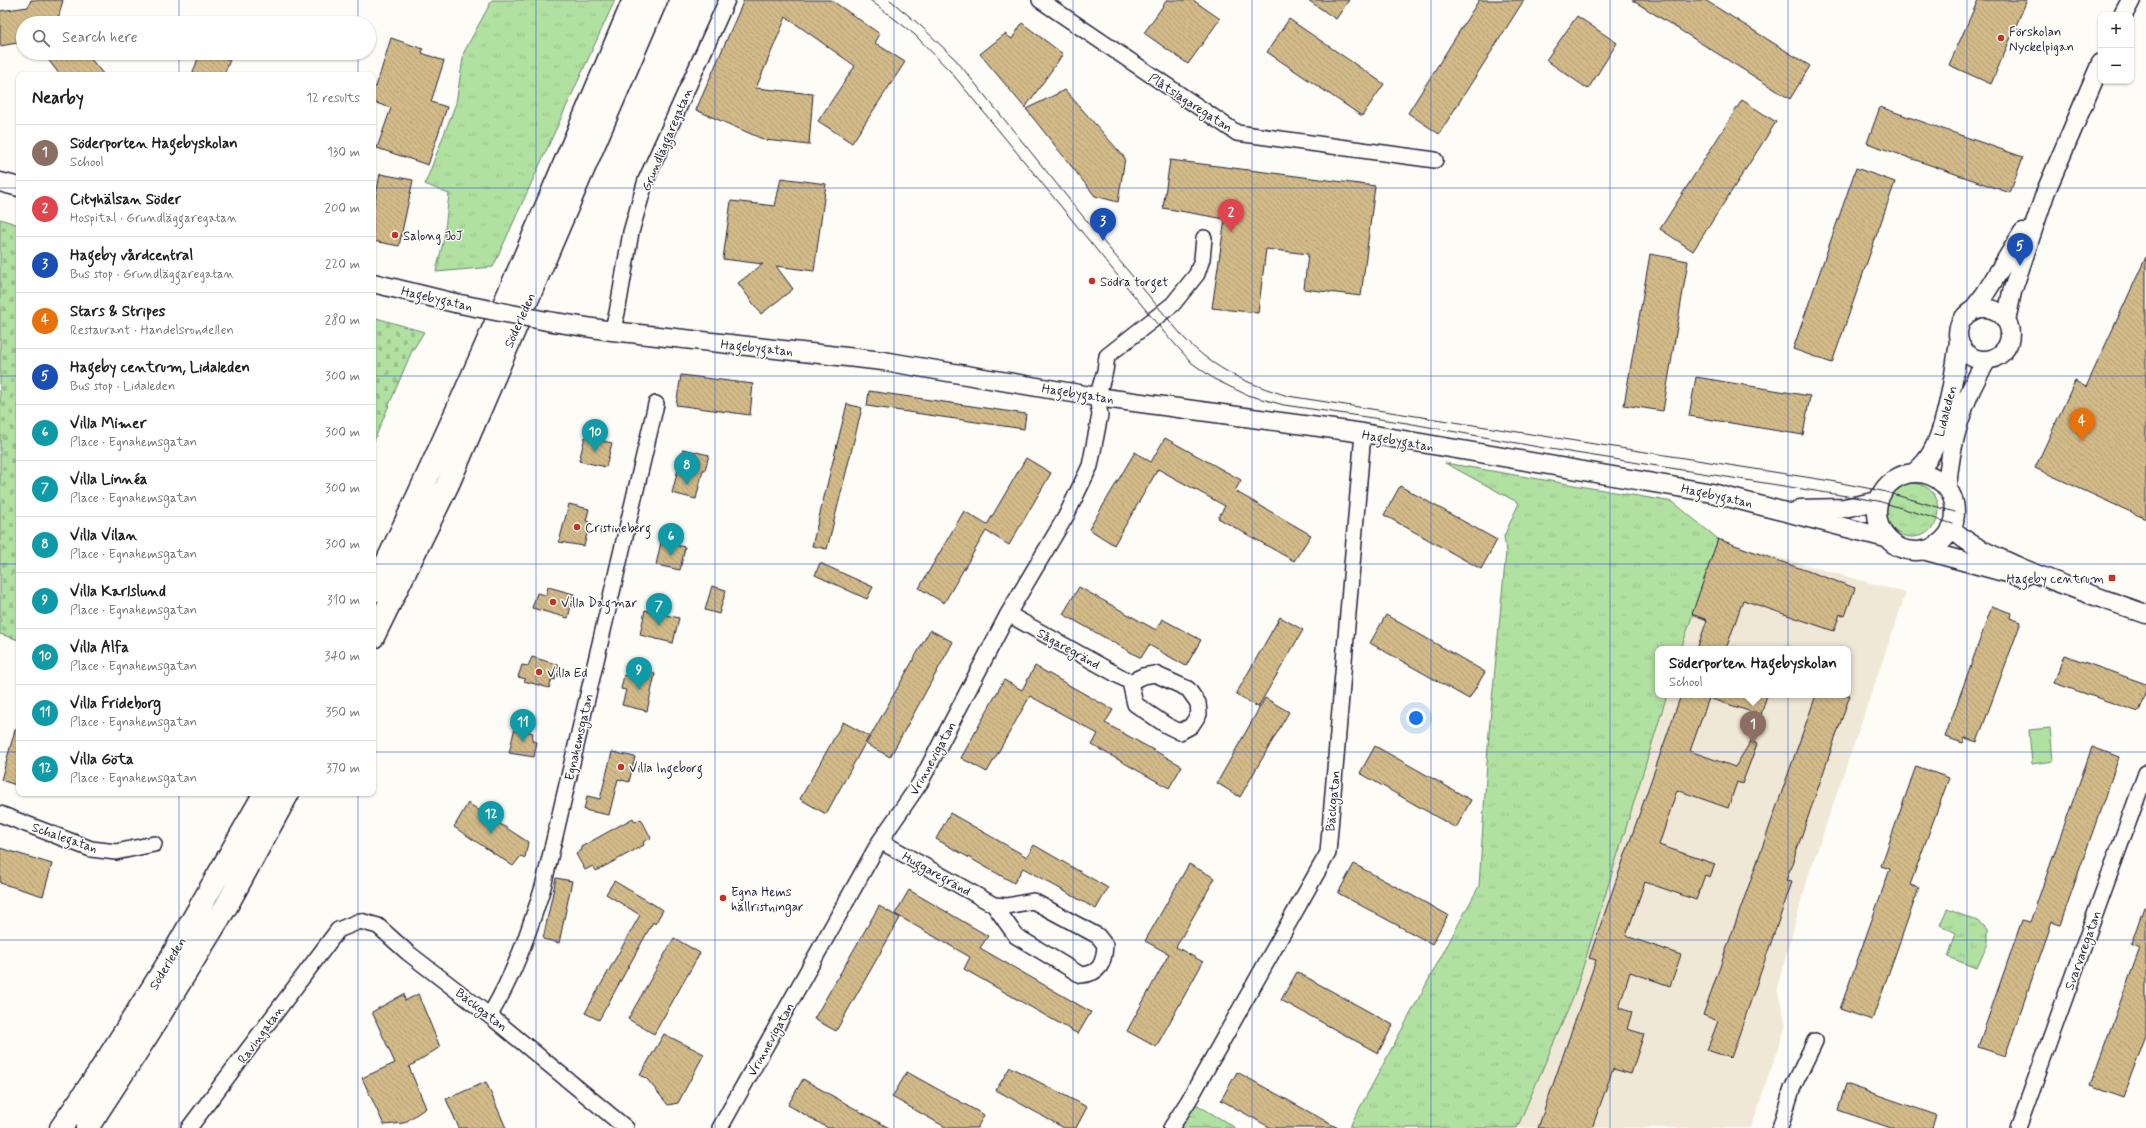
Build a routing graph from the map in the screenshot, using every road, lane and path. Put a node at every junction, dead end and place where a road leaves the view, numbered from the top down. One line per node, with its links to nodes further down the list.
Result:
1 (634, 0): 30 (highway, Söderleden)
2 (656, 0): 33 (highway, Söderleden)
3 (727, 0): 16 (street, Grundläggaregatan)
4 (1040, 0): 8 (street, Plåtslagaregatan)
5 (2131, 0): 6 (street)
6 (2125, 12)
7 (2098, 70): 11 (street)
8 (1435, 160)
9 (0, 182): 10 (street)
10 (16, 187)
11 (2046, 191): 14 (street); 15 (street)
12 (1204, 238): 19 (street)
13 (376, 284): 16 (street, Hagebygatan, bridge)
14 (1971, 312): 15 (street); 17 (street)
15 (2006, 321): 18 (street)
16 (612, 330): 19 (street, Hagebygatan)
17 (1959, 341): 18 (street); 22 (street, Lidaleden)
18 (1987, 360): 23 (street, Lidaleden)
19 (1097, 397): 21 (street, Hagebygatan); 31 (street, Vrinnevigatan)
20 (656, 404): 43 (street, Egnahemsgatan)
21 (1363, 433): 25 (street, Hagebygatan); 50 (street, Bäckgatan)
22 (1914, 473): 23 (street); 24 (street)
23 (1947, 488): 26 (street)
24 (1878, 501): 25 (street, Hagebygatan); 27 (street)
25 (1781, 510): 27 (street, Hagebygatan)
26 (1951, 528): 28 (street); 29 (street)
27 (1886, 538): 28 (street)
28 (1923, 550): 29 (street)
29 (2054, 583): 32 (street)
30 (376, 585)
31 (1008, 614): 34 (street, Sågaregränd); 39 (street, Vrinnevigatan)
32 (2146, 614)
33 (376, 631)
34 (1130, 682): 34 (street)
35 (2146, 773): 52 (street, Svarvaregatan)
36 (263, 796): 45 (highway, Söderleden)
37 (286, 796): 46 (highway, Söderleden)
38 (0, 814): 40 (street, Schalegatan)
39 (880, 841): 41 (street, Huggaregränd); 49 (street, Vrinnevigatan)
40 (154, 844)
41 (994, 905): 41 (street, Huggaregränd)
42 (332, 940): 43 (street, Bäckgatan); 47 (street, Ravingatan)
43 (490, 1015): 48 (street, Bäckgatan)
44 (1815, 1041): 51 (street)
45 (61, 1128)
46 (87, 1128)
47 (189, 1128)
48 (626, 1128)
49 (720, 1128)
50 (1171, 1128)
51 (1780, 1128)
52 (2018, 1128)

